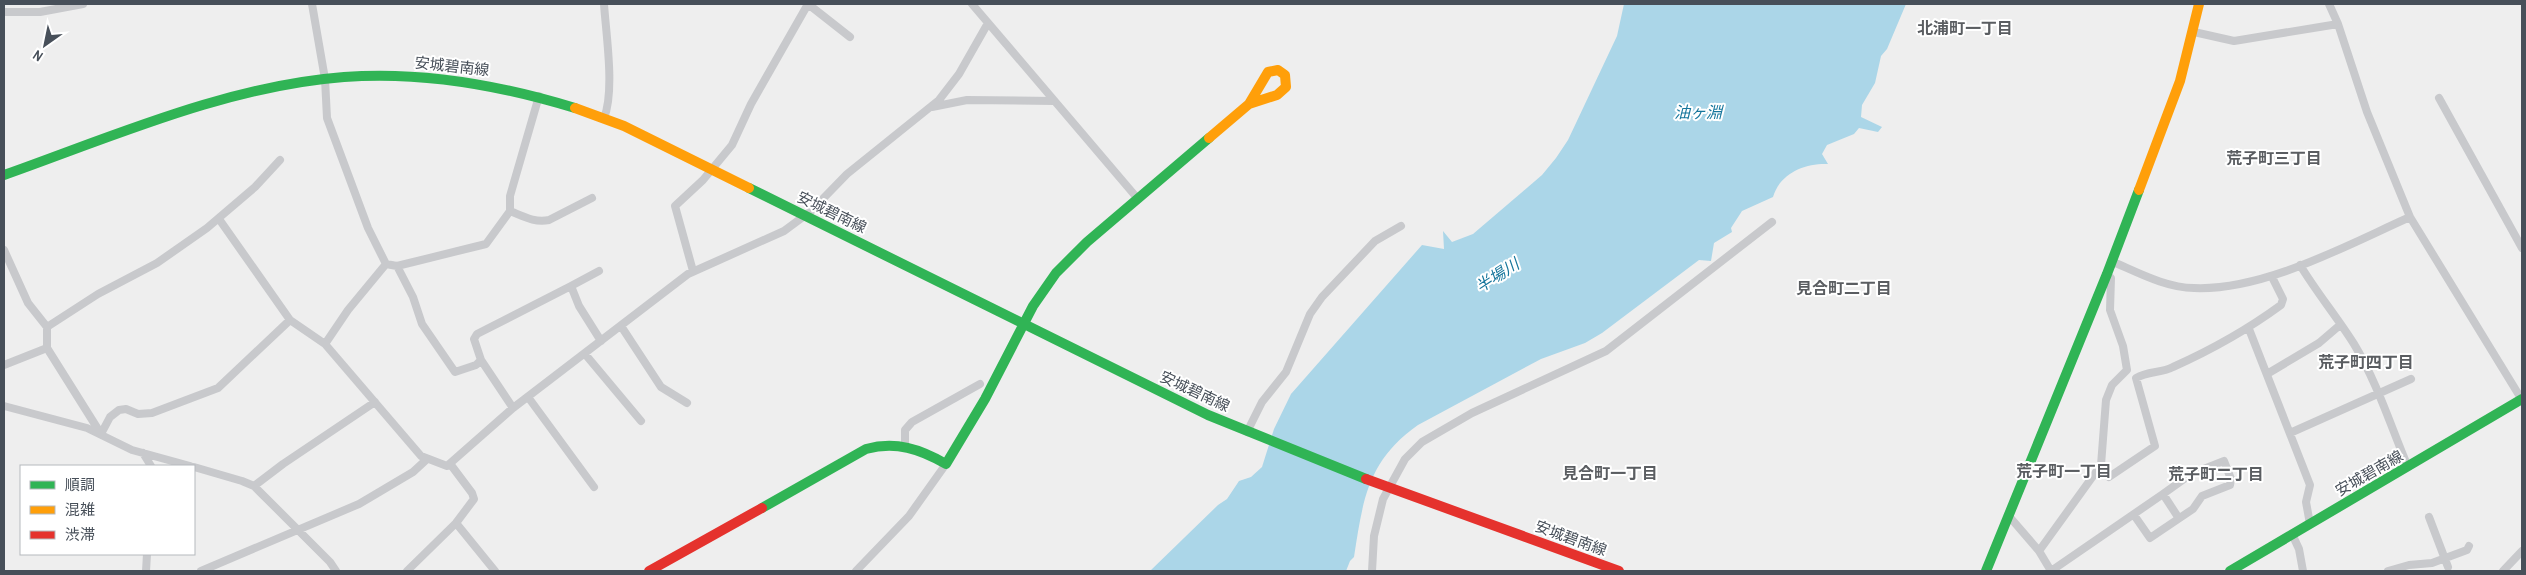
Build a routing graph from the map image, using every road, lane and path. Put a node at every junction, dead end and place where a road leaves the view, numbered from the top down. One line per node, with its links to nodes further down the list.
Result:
1 (83, 4): 8 (street)
2 (312, 4): 13 (street)
3 (604, 4): 19 (street)
4 (808, 4): 12 (street); 21 (street)
5 (972, 4): 9 (street)
6 (2199, 4): 11 (main road)
7 (2329, 4): 10 (street)
8 (4, 12)
9 (988, 23): 16 (street); 18 (street)
10 (2338, 24): 11 (street); 27 (street)
11 (2194, 32): 33 (main road)
12 (850, 37)
13 (326, 79): 14 (main road, 安城碧南線); 22 (main road, 安城碧南線); 34 (street)
14 (539, 96): 19 (main road, 安城碧南線); 25 (street)
15 (2439, 98): 31 (street)
16 (1054, 101): 18 (street); 24 (street)
17 (1249, 104): 24 (main road)
18 (929, 108): 26 (street)
19 (604, 118): 21 (main road, 安城碧南線)
20 (280, 160): 28 (street)
21 (711, 168): 26 (main road, 安城碧南線); 37 (street)
22 (4, 174)
23 (592, 198): 25 (street)
24 (1138, 199): 43 (main road)
25 (510, 211): 36 (street)
26 (805, 215): 37 (street); 43 (main road, 安城碧南線)
27 (2410, 217): 35 (street); 59 (street)
28 (219, 219): 42 (street); 46 (street)
29 (1772, 222): 79 (street)
30 (1401, 226): 65 (street)
31 (2522, 248)
32 (4, 250): 46 (street)
33 (2111, 261): 39 (main road); 40 (street)
34 (386, 264): 36 (street); 49 (street)
35 (2300, 265): 40 (street); 44 (street)
36 (397, 266): 52 (street)
37 (694, 271): 45 (street)
38 (599, 272): 41 (street)
39 (2107, 274): 75 (street); 82 (main road)
40 (2272, 277): 47 (street)
41 (571, 286): 48 (street); 52 (street)
42 (290, 320): 49 (street); 67 (street)
43 (1024, 324): 65 (main road, 安城碧南線); 71 (main road)
44 (2340, 325): 54 (street); 57 (street)
45 (620, 326): 48 (street); 61 (street)
46 (47, 327): 50 (street)
47 (2249, 329): 54 (street); 75 (street)
48 (601, 341): 51 (street)
49 (325, 344): 60 (street)
50 (46, 348): 53 (street); 67 (street)
51 (585, 354): 58 (street); 64 (street)
52 (481, 360): 63 (street)
53 (4, 365)
54 (2267, 374): 66 (street)
55 (2411, 379): 57 (street)
56 (980, 384): 68 (street)
57 (2379, 395): 66 (street); 77 (street)
58 (528, 397): 63 (street); 80 (street)
59 (2522, 400): 77 (main road, 安城碧南線)
60 (375, 402): 70 (street); 78 (street)
61 (687, 403)
62 (4, 406): 67 (street)
63 (513, 408): 74 (street)
64 (641, 421)
65 (1247, 432): 79 (main road, 安城碧南線)
66 (2290, 433): 87 (street)
67 (101, 434): 69 (street)
68 (905, 445): 71 (main road); 102 (main road)
69 (143, 453): 72 (street); 73 (street)
70 (426, 460): 74 (street); 88 (street)
71 (946, 464): 103 (street)
72 (150, 465)
73 (186, 465)
74 (451, 465): 86 (street)
75 (2100, 465): 91 (street)
76 (195, 467): 78 (street)
77 (2408, 467): 87 (main road, 安城碧南線)
78 (254, 486): 88 (street)
79 (1385, 486): 96 (main road, 安城碧南線); 104 (street)
80 (594, 487)
81 (2163, 494): 83 (street); 84 (street); 84 (street)
82 (2008, 515): 91 (street); 106 (main road)
83 (2134, 515): 84 (street); 107 (street)
84 (2178, 517)
85 (2429, 517): 94 (street)
86 (456, 523): 100 (street); 101 (street)
87 (2310, 524): 89 (main road, 安城碧南線)
88 (298, 529): 98 (street); 99 (street)
89 (2292, 534): 108 (main road, 安城碧南線); 109 (street)
90 (2469, 546): 94 (street)
91 (2039, 551): 107 (street)
92 (2522, 552): 111 (street)
93 (147, 555): 97 (street)
94 (2444, 558): 95 (street); 110 (street)
95 (2448, 567)
96 (1600, 568): 105 (main road, 安城碧南線)
97 (146, 571)
98 (201, 571)
99 (336, 571)
100 (407, 571)
101 (495, 571)
102 (649, 571)
103 (856, 571)
104 (1372, 571)
105 (1619, 571)
106 (1986, 571)
107 (2051, 571)
108 (2230, 571)
109 (2303, 571)
110 (2388, 571)
111 (2503, 571)

